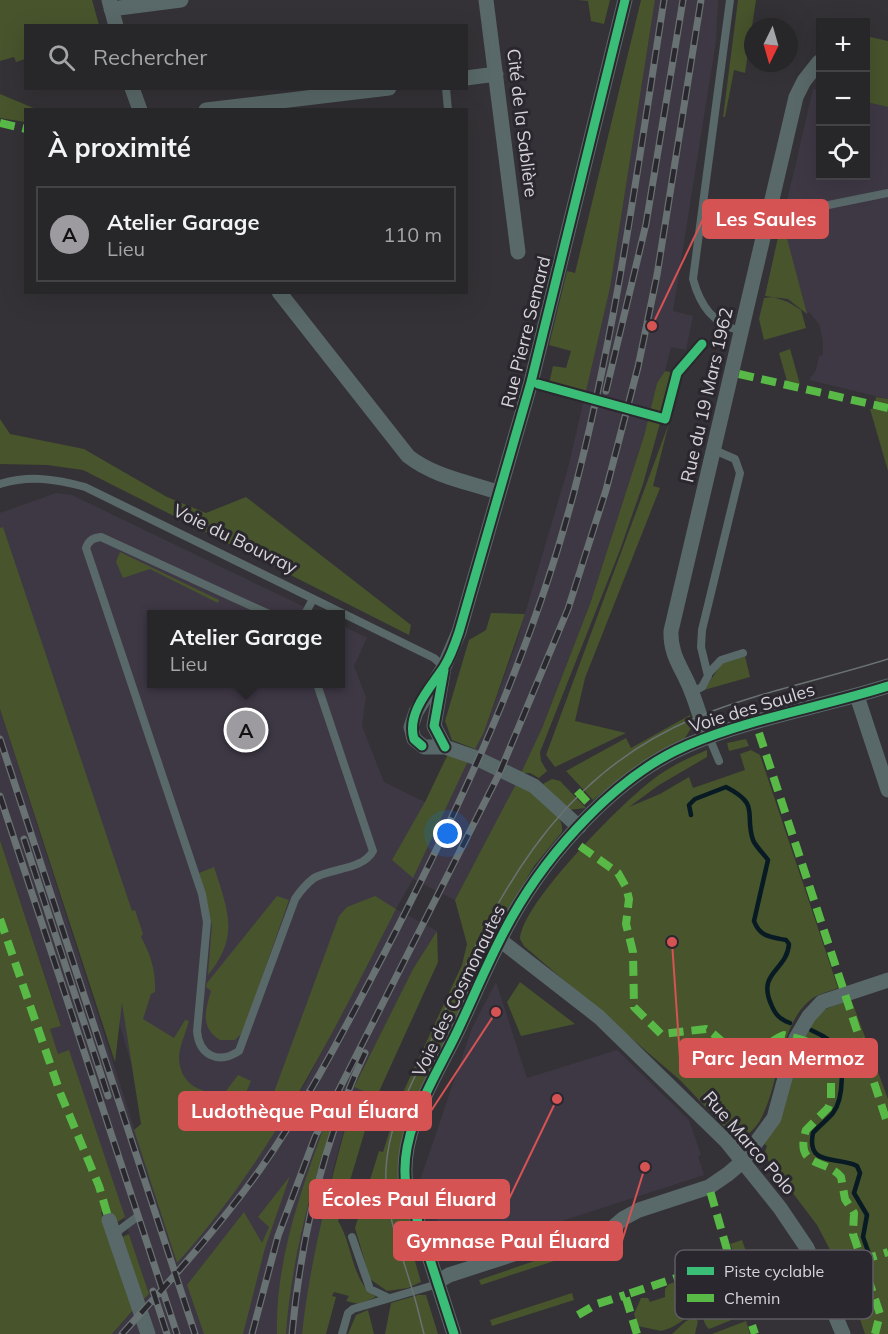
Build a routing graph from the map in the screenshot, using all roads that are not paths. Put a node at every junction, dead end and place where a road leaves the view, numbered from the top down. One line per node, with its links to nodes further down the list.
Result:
1 (181, 0): 5 (street)
2 (486, 0): 8 (street, Cité de la Sablière)
3 (626, 0): 21 (street, Rue Pierre Semard)
4 (730, 0): 18 (lane)
5 (110, 4): 6 (street)
6 (115, 24)
7 (816, 66): 15 (street, Rue du 19 Mars 1962)
8 (496, 74): 9 (street); 16 (street, Cité de la Sablière)
9 (468, 78)
10 (372, 90): 12 (street)
11 (446, 90): 13 (lane)
12 (223, 108)
13 (448, 108)
14 (888, 193): 15 (lane)
15 (769, 214): 18 (street, Rue du 19 Mars 1962)
16 (518, 252)
17 (281, 294): 21 (street)
18 (742, 331): 19 (street, Rue du 19 Mars 1962)
19 (714, 450): 29 (lane); 32 (street, Rue du 19 Mars 1962)
20 (0, 484): 22 (lane, Voie du Bouvray)
21 (498, 492): 28 (street, Rue Pierre Semard)
22 (313, 599): 24 (lane); 25 (lane, Voie du Bouvray)
23 (258, 610): 31 (lane)
24 (308, 610)
25 (336, 610)
26 (345, 615): 28 (lane, Voie du Bouvray)
27 (743, 653): 29 (lane)
28 (444, 667): 35 (street); 35 (street)
29 (708, 676): 32 (lane)
30 (888, 686): 33 (street, Voie des Saules)
31 (318, 688)
32 (692, 692): 34 (street, Rue du 19 Mars 1962)
33 (857, 696): 34 (street, Voie des Saules); 37 (street)
34 (709, 737): 36 (lane); 38 (street, Voie des Saules)
35 (445, 747): 38 (street)
36 (719, 761)
37 (888, 790)
38 (579, 826): 39 (street, Voie des Cosmonautes)
39 (500, 940): 41 (street, Rue Marco Polo); 46 (street, Voie des Cosmonautes)
40 (888, 980): 41 (street)
41 (742, 1162): 45 (street, Rue Marco Polo); 46 (street)
42 (137, 1217): 43 (lane)
43 (112, 1227): 49 (street)
44 (352, 1237): 47 (lane)
45 (808, 1250)
46 (437, 1282): 47 (lane); 51 (street, Voie des Cosmonautes)
47 (388, 1298): 50 (lane)
48 (837, 1319): 52 (street, Rue Marco Polo)
49 (148, 1334)
50 (342, 1334)
51 (454, 1334)
52 (843, 1334)

